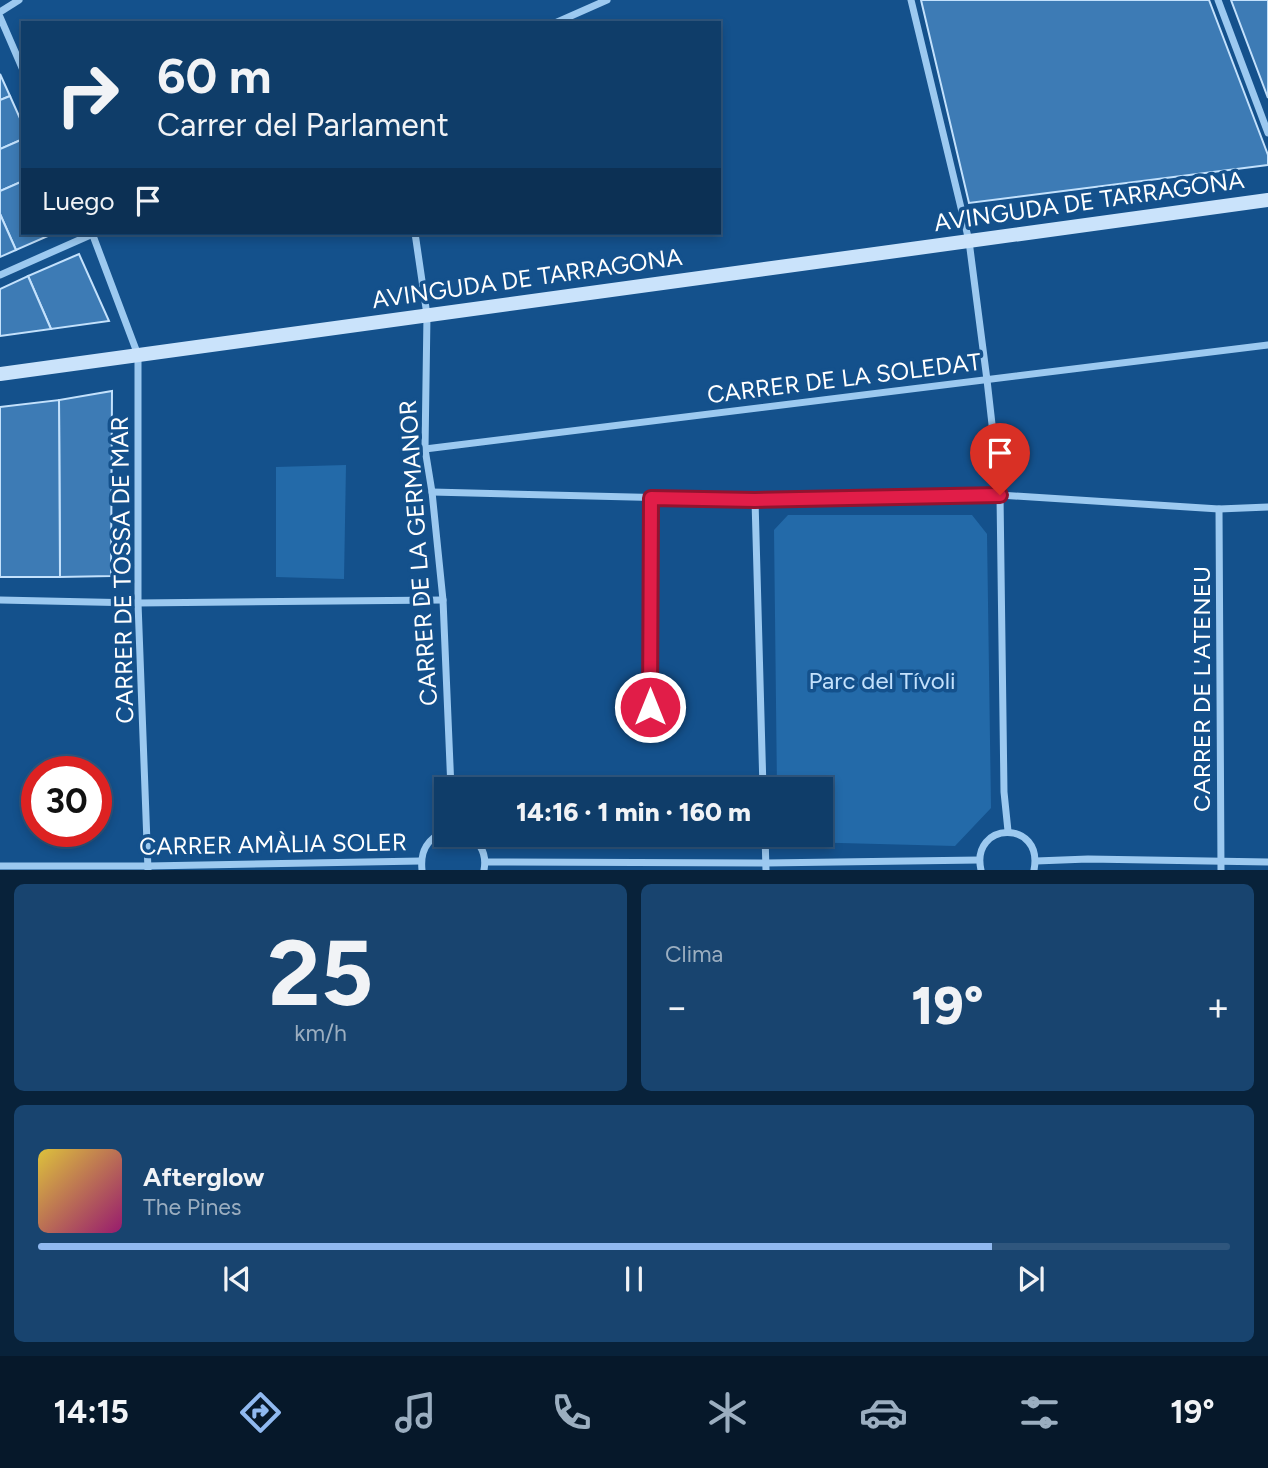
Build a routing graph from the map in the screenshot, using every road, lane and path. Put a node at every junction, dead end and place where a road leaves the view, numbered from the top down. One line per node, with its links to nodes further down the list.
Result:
1 (19, 0): 5 (street)
2 (607, 0): 6 (street)
3 (911, 0): 13 (street)
4 (1218, 0): 8 (street)
5 (0, 14): 7 (street)
6 (560, 21)
7 (21, 65)
8 (1268, 133)
9 (1268, 200): 13 (street, AVINGUDA DE TARRAGONA)
10 (89, 235): 14 (street)
11 (94, 235): 17 (street)
12 (415, 235): 15 (street, CARRER DE LA GERMANOR)
13 (969, 241): 15 (street, AVINGUDA DE TARRAGONA); 19 (street)
14 (0, 275)
15 (427, 315): 17 (street, AVINGUDA DE TARRAGONA); 20 (street, CARRER DE LA GERMANOR)
16 (1268, 345): 19 (street, CARRER DE LA SOLEDAT)
17 (138, 355): 18 (street, AVINGUDA DE TARRAGONA); 29 (street, CARRER DE TOSSA DE MAR)
18 (0, 374)
19 (987, 380): 20 (street, CARRER DE LA SOLEDAT); 22 (street)
20 (425, 449): 21 (street, CARRER DE LA GERMANOR)
21 (432, 492): 23 (street); 28 (street, CARRER DE LA GERMANOR)
22 (1000, 495): 24 (street); 26 (street); 33 (street)
23 (651, 498): 24 (street); 30 (street)
24 (755, 500): 32 (street)
25 (1268, 507): 26 (street)
26 (1219, 509): 44 (street, CARRER DE L'ATENEU)
27 (0, 600): 29 (street)
28 (443, 600): 29 (street); 31 (street, CARRER DE LA GERMANOR)
29 (138, 603): 45 (street, CARRER DE TOSSA DE MAR)
30 (650, 707)
31 (450, 777)
32 (763, 777)
33 (1008, 831): 37 (street); 40 (street)
34 (434, 838): 38 (street)
35 (481, 847): 42 (street)
36 (765, 847): 43 (street)
37 (979, 860): 43 (street); 47 (street)
38 (421, 861): 45 (street, CARRER AMÀLIA SOLER); 46 (street)
39 (1268, 862): 44 (street)
40 (1035, 865): 44 (street)
41 (0, 866): 45 (street, CARRER AMÀLIA SOLER)
42 (485, 866): 43 (street)
43 (766, 866)
44 (1221, 866)
45 (148, 868)
46 (422, 870)
47 (981, 870)

